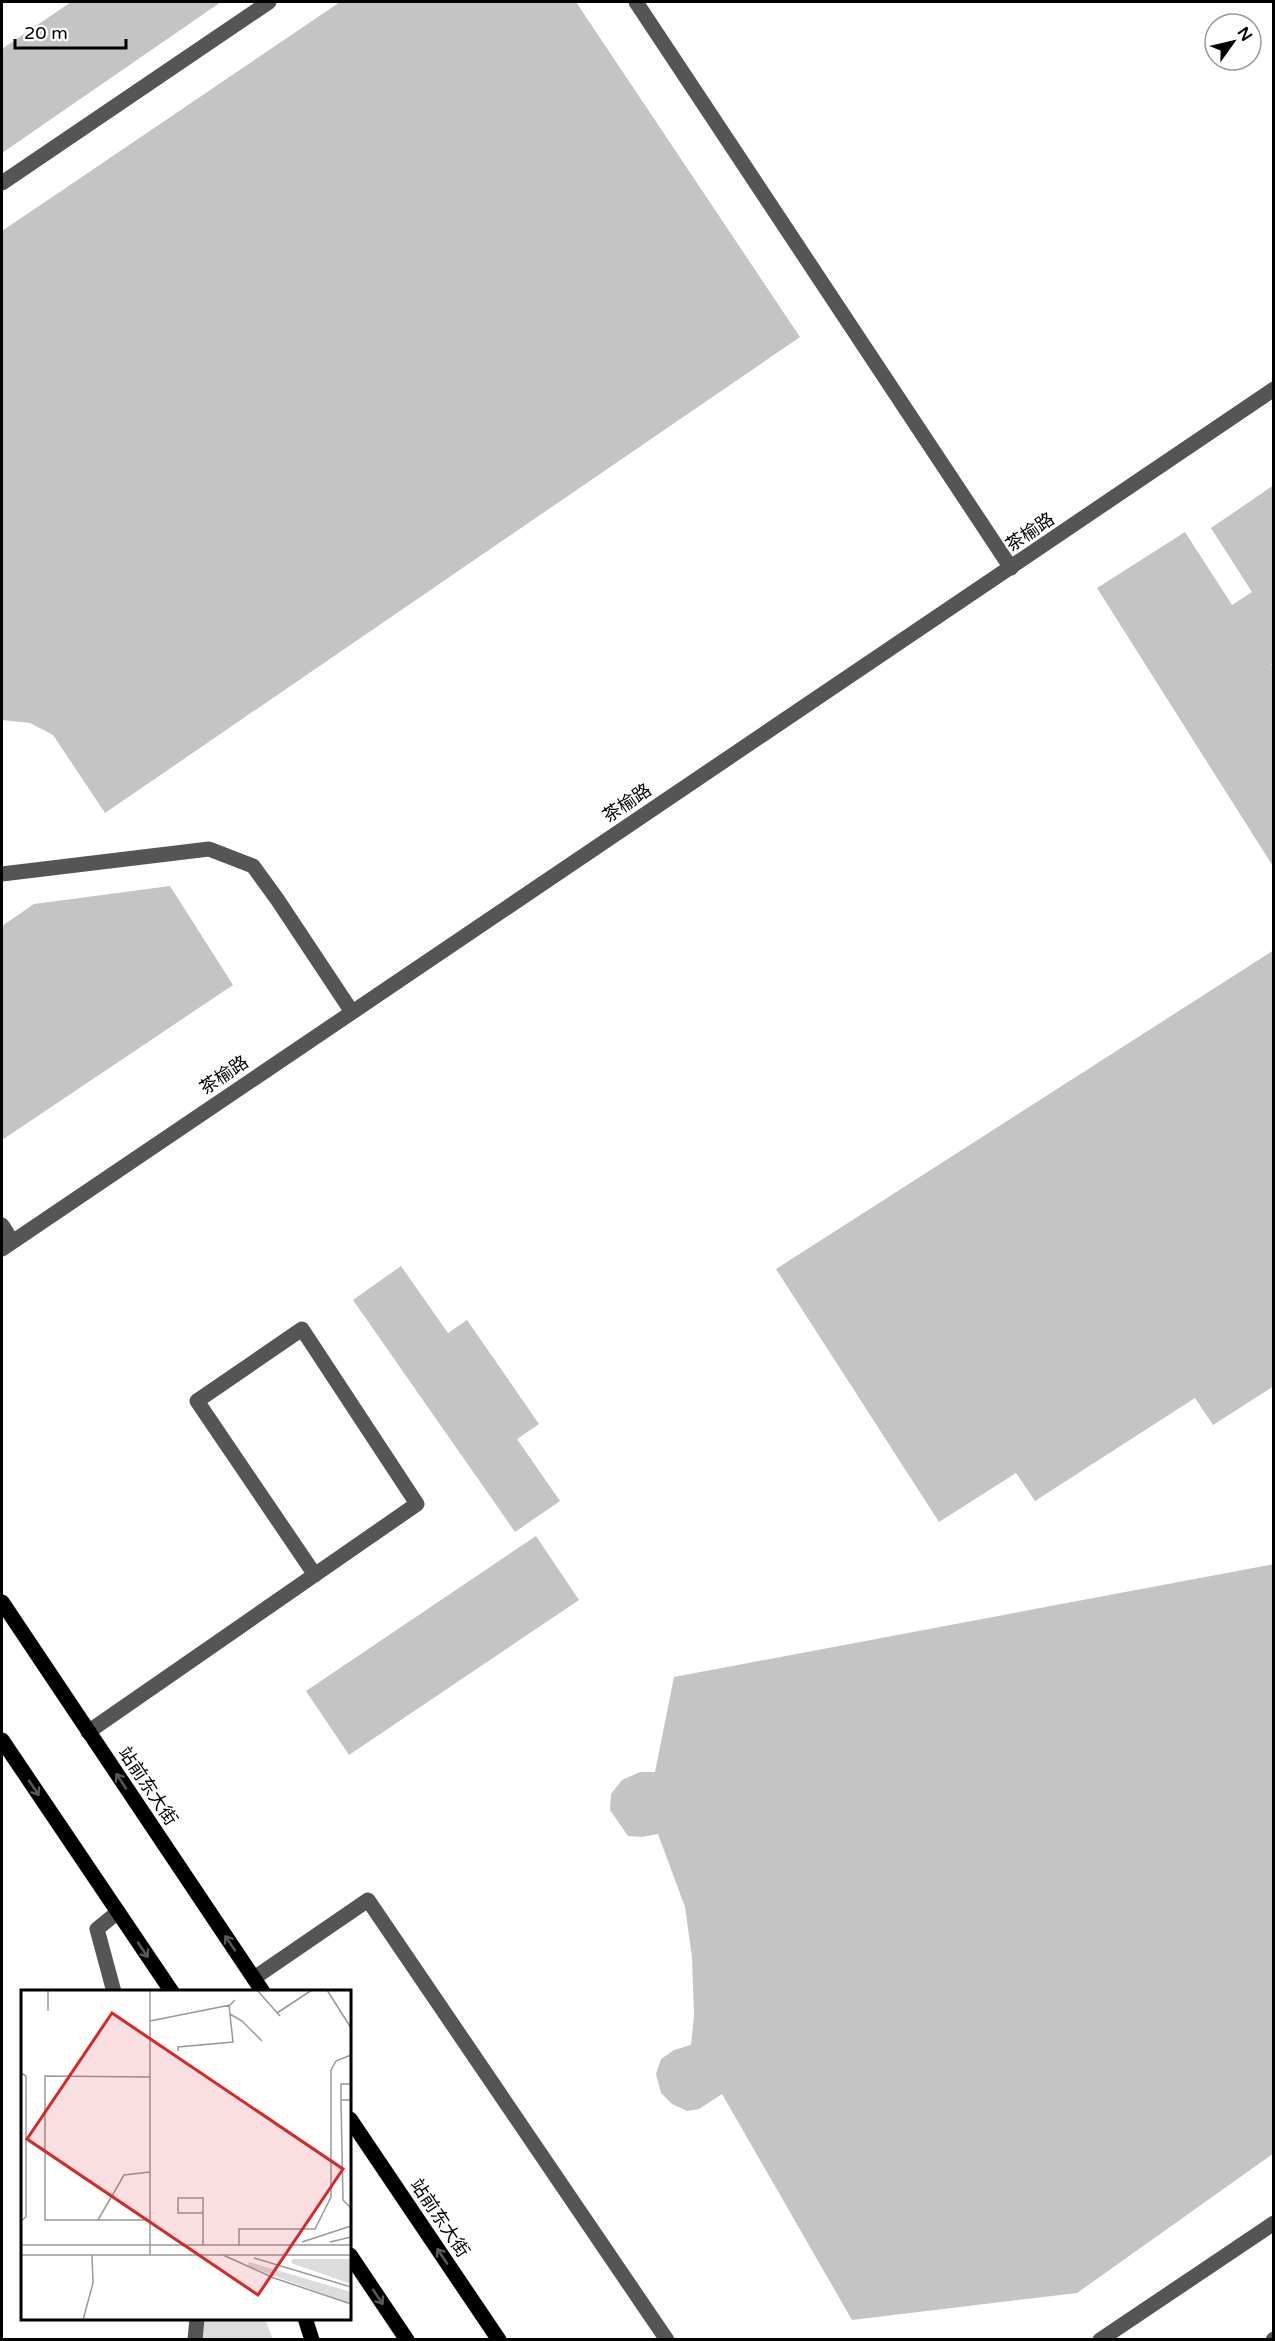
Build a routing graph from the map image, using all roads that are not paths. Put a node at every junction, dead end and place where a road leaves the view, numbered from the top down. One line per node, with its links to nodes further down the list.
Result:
1 (269, 2): 3 (street)
2 (636, 2): 5 (street)
3 (2, 183)
4 (1274, 389): 5 (street, 茶榆路)
5 (1011, 568): 7 (street, 茶榆路)
6 (2, 873): 7 (street)
7 (352, 1012): 9 (street, 茶榆路)
8 (2, 1225): 9 (street)
9 (7, 1245)
10 (315, 1575): 10 (street); 12 (street)
11 (2, 1602): 12 (main road, 站前东大街)
12 (88, 1732): 15 (main road, 站前东大街, one-way to 12)
13 (2, 1740): 14 (main road, one-way to 14)
14 (118, 1912): 16 (main road, one-way to 16); 17 (street)
15 (254, 1978): 18 (main road, 站前东大街); 30 (street)
16 (169, 1988)
17 (113, 1990)
18 (262, 1990)
19 (351, 2120): 22 (main road, 站前东大街, one-way to 19)
20 (1274, 2223): 31 (street)
21 (351, 2256): 27 (main road, one-way to 27)
22 (459, 2280): 28 (main road, 站前东大街); 29 (main road)
23 (196, 2320): 25 (street)
24 (305, 2320): 26 (main road)
25 (195, 2340)
26 (312, 2340)
27 (407, 2340)
28 (499, 2340)
29 (507, 2340)
30 (667, 2340)
31 (1100, 2340)

